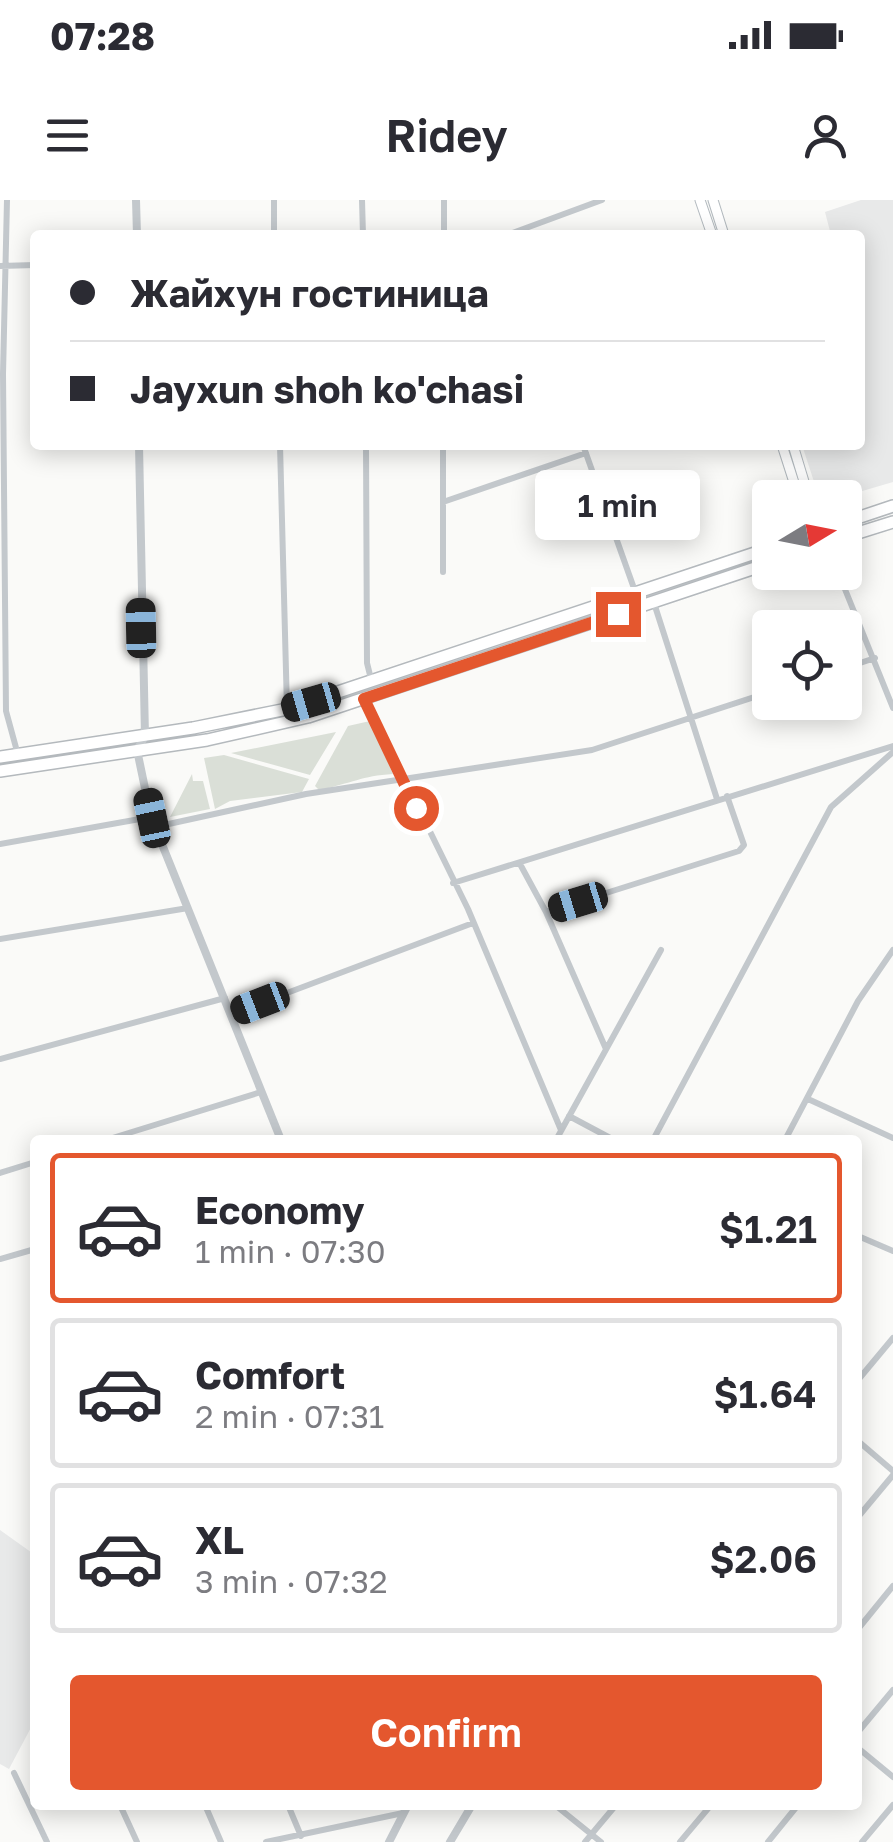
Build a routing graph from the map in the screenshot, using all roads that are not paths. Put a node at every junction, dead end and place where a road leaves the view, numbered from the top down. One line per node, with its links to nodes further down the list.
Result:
1 (7, 200): 17 (street)
2 (136, 200): 9 (street)
3 (274, 200): 10 (street)
4 (362, 200): 11 (street)
5 (444, 200): 12 (street)
6 (602, 200): 13 (street)
7 (700, 200): 14 (main road)
8 (713, 200): 15 (main road)
9 (137, 230)
10 (274, 230)
11 (363, 230)
12 (444, 230)
13 (521, 230)
14 (710, 230)
15 (722, 230)
16 (30, 265): 17 (street)
17 (4, 266): 18 (street)
18 (2, 374): 27 (street)
19 (139, 450): 51 (street)
20 (280, 450): 49 (street)
21 (366, 450): 45 (street)
22 (444, 450): 30 (street)
23 (582, 450): 30 (street)
24 (585, 450): 40 (street)
25 (784, 450): 28 (main road)
26 (795, 450): 29 (main road)
27 (2, 477): 38 (street)
28 (793, 480)
29 (804, 480)
30 (444, 502): 37 (street)
31 (893, 506): 32 (highway)
32 (862, 516)
33 (893, 522): 34 (highway)
34 (862, 532)
35 (752, 554): 40 (highway)
36 (752, 569): 41 (highway)
37 (443, 572)
38 (2, 582): 44 (street)
39 (846, 590): 42 (street)
40 (636, 594): 45 (highway)
41 (654, 602): 47 (highway); 50 (street)
42 (875, 658): 43 (street); 48 (street)
43 (862, 662)
44 (3, 679): 54 (street)
45 (372, 683): 49 (highway)
46 (752, 698): 50 (street)
47 (364, 699): 53 (highway); 57 (street)
48 (893, 708)
49 (287, 709): 51 (highway)
50 (691, 718): 57 (street); 59 (street)
51 (145, 736): 53 (street); 54 (highway)
52 (893, 749): 58 (street); 82 (street)
53 (138, 750): 56 (highway); 60 (street)
54 (18, 755): 55 (highway)
55 (0, 757)
56 (0, 771)
57 (402, 778): 60 (street); 63 (street)
58 (726, 796): 59 (street); 65 (street)
59 (716, 799): 62 (street)
60 (153, 822): 61 (street); 64 (street)
61 (0, 844)
62 (520, 864): 63 (street); 65 (street)
63 (453, 883): 66 (street)
64 (188, 908): 67 (street); 70 (street)
65 (546, 912): 72 (street)
66 (474, 923): 71 (street); 77 (street)
67 (0, 939)
68 (661, 950): 72 (street)
69 (893, 950): 75 (street)
70 (225, 998): 71 (street); 73 (street)
71 (231, 1014): 74 (street)
72 (606, 1049): 76 (street)
73 (0, 1059)
74 (262, 1092): 78 (street); 79 (street)
75 (808, 1099): 83 (street); 84 (street)
76 (569, 1116): 77 (street); 81 (street)
77 (561, 1130): 80 (street)
78 (122, 1135)
79 (279, 1135)
80 (558, 1135)
81 (605, 1135)
82 (656, 1135)
83 (787, 1135)
84 (893, 1138)
85 (30, 1164): 86 (street)
86 (0, 1173)
87 (862, 1239): 89 (street)
88 (30, 1250): 90 (street)
89 (893, 1251)
90 (0, 1259)
91 (893, 1338): 92 (street)
92 (862, 1375)
93 (862, 1445): 94 (street)
94 (893, 1473): 95 (street)
95 (862, 1512)
96 (893, 1586): 97 (street)
97 (862, 1624)
98 (893, 1690): 99 (street)
99 (862, 1727)
100 (862, 1751): 102 (street)
101 (14, 1773): 104 (street)
102 (893, 1777)
103 (893, 1805): 130 (street)
104 (30, 1806)
105 (32, 1810): 120 (street)
106 (122, 1810): 121 (street)
107 (207, 1810): 122 (street)
108 (290, 1810): 119 (street)
109 (375, 1810): 117 (street)
110 (401, 1810): 117 (street)
111 (405, 1810): 124 (street)
112 (469, 1810): 125 (street)
113 (561, 1810): 118 (street)
114 (612, 1810): 118 (street)
115 (706, 1810): 128 (street)
116 (794, 1810): 129 (street)
117 (378, 1816): 119 (street)
118 (592, 1834): 126 (street); 127 (street)
119 (301, 1836): 123 (street)
120 (47, 1842)
121 (137, 1842)
122 (221, 1842)
123 (266, 1842)
124 (389, 1842)
125 (450, 1842)
126 (585, 1842)
127 (601, 1842)
128 (680, 1842)
129 (768, 1842)
130 (862, 1842)

